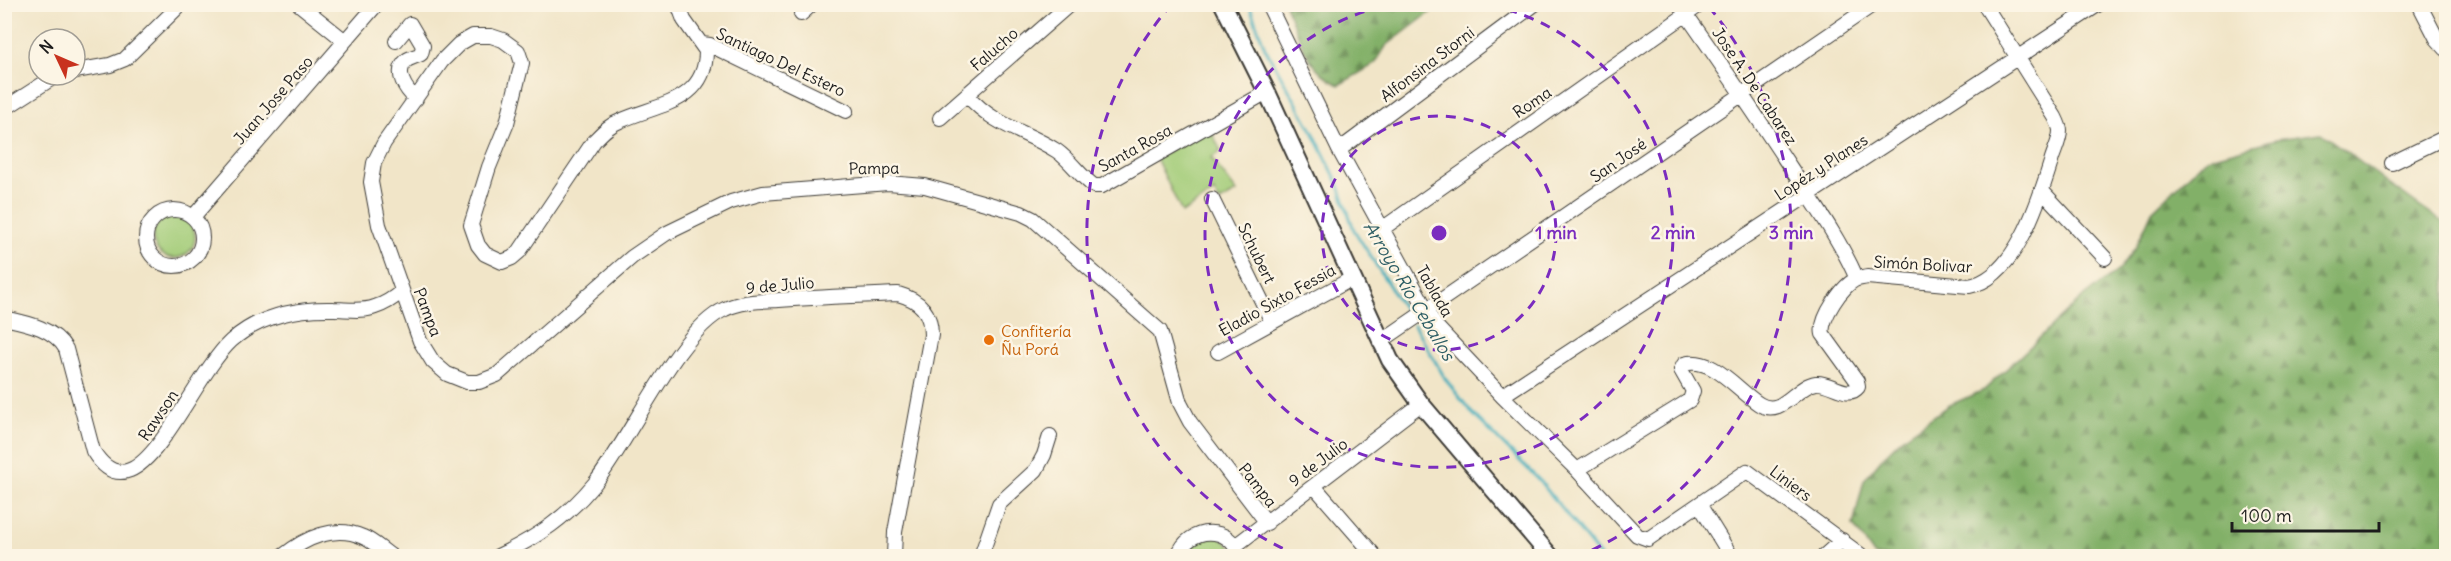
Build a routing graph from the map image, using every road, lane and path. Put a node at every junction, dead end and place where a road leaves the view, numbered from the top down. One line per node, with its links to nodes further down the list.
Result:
1 (181, 4): 20 (street)
2 (299, 4): 15 (street)
3 (377, 4): 15 (street, Juan Jose Paso)
4 (678, 4): 17 (street)
5 (1070, 4): 24 (street, Falucho)
6 (1224, 4): 22 (main road)
7 (1535, 4): 30 (street, Alfonsina Storni)
8 (1701, 4): 14 (street, Roma)
9 (1874, 4): 23 (street, San José)
10 (1984, 4): 19 (street)
11 (2099, 4): 19 (street, Lopéz y Planes)
12 (2418, 4): 18 (street)
13 (1269, 6): 30 (street, Tablada)
14 (1683, 10): 23 (street, Jose A. De Cabarez); 36 (street, Roma)
15 (345, 41): 35 (street, Juan Jose Paso)
16 (396, 41): 25 (street)
17 (702, 44): 25 (street, Pampa); 27 (street, Santiago Del Estero)
18 (2446, 49)
19 (2018, 57): 32 (street, Simón Bolivar); 33 (street, Lopéz y Planes)
20 (87, 69)
21 (38, 87): 26 (street)
22 (1267, 92): 24 (street, Santa Rosa); 38 (main road)
23 (1742, 94): 33 (street, Jose A. De Cabarez); 41 (street, San José)
24 (967, 95): 28 (street, Falucho)
25 (416, 99): 40 (street, Pampa)
26 (4, 109)
27 (846, 111)
28 (940, 118)
29 (2446, 137): 31 (street)
30 (1339, 150): 36 (street, Tablada)
31 (2391, 164)
32 (2042, 191): 37 (street); 39 (street, Simón Bolivar)
33 (1808, 195): 39 (street, Jose A. De Cabarez); 46 (street, Lopéz y Planes)
34 (1212, 199): 43 (street, Schubert)
35 (193, 217): 35 (street)
36 (1382, 229): 41 (street, Tablada)
37 (2105, 258)
38 (1353, 278): 43 (street, Eladio Sixto Fessia); 44 (main road)
39 (1857, 279): 49 (street, Simón Bolivar)
40 (402, 291): 42 (street, Rawson); 52 (street, Pampa)
41 (1423, 313): 44 (street, San José); 46 (street, Tablada)
42 (4, 318)
43 (1272, 322): 45 (street, Eladio Sixto Fessia)
44 (1380, 342): 47 (main road)
45 (1218, 352)
46 (1502, 396): 49 (street, Tablada)
47 (1421, 404): 50 (street, 9 de Julio); 62 (main road)
48 (1050, 436): 59 (street)
49 (1577, 470): 51 (street, Tablada)
50 (1314, 486): 52 (street, 9 de Julio); 61 (street)
51 (1699, 504): 53 (street, Liniers); 63 (street)
52 (1267, 523): 54 (street, 9 de Julio)
53 (1842, 540): 64 (street); 65 (street, Liniers)
54 (1237, 551): 60 (street)
55 (283, 556): 56 (street)
56 (391, 556)
57 (498, 556): 58 (street, 9 de Julio)
58 (894, 556)
59 (981, 556)
60 (1178, 556)
61 (1375, 556)
62 (1550, 556)
63 (1731, 556)
64 (1824, 556)
65 (1862, 556)

